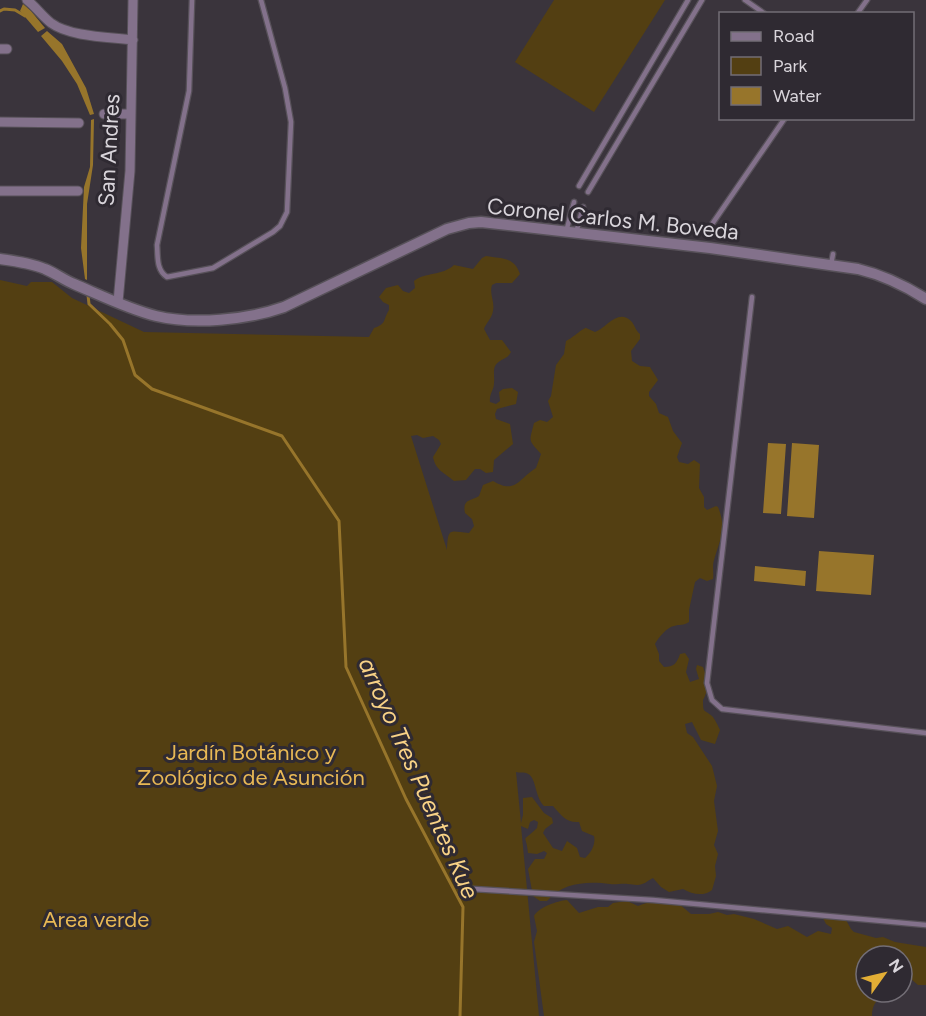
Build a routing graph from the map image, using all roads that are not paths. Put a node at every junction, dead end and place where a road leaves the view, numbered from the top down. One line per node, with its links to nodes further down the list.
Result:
1 (27, 0): 9 (street)
2 (133, 0): 9 (street, San Andres)
3 (192, 0): 4 (lane)
4 (261, 0)
5 (688, 0): 15 (lane)
6 (702, 0): 18 (lane)
7 (745, 0): 8 (lane)
8 (762, 12)
9 (133, 40): 11 (street, San Andres)
10 (104, 114): 11 (street)
11 (131, 114): 26 (street, San Andres)
12 (784, 120): 21 (lane)
13 (0, 122): 14 (street)
14 (79, 123)
15 (579, 186)
16 (0, 191): 17 (street)
17 (78, 191)
18 (588, 192)
19 (574, 202): 22 (lane)
20 (583, 207): 22 (lane)
21 (708, 230)
22 (571, 232): 25 (street, Coronel Carlos M. Boveda); 26 (street, Coronel Carlos M. Boveda)
23 (0, 259): 26 (street, Coronel Carlos M. Boveda)
24 (752, 297): 27 (lane)
25 (926, 299)
26 (118, 302)
27 (926, 733)
28 (473, 889): 29 (lane)
29 (926, 925)

